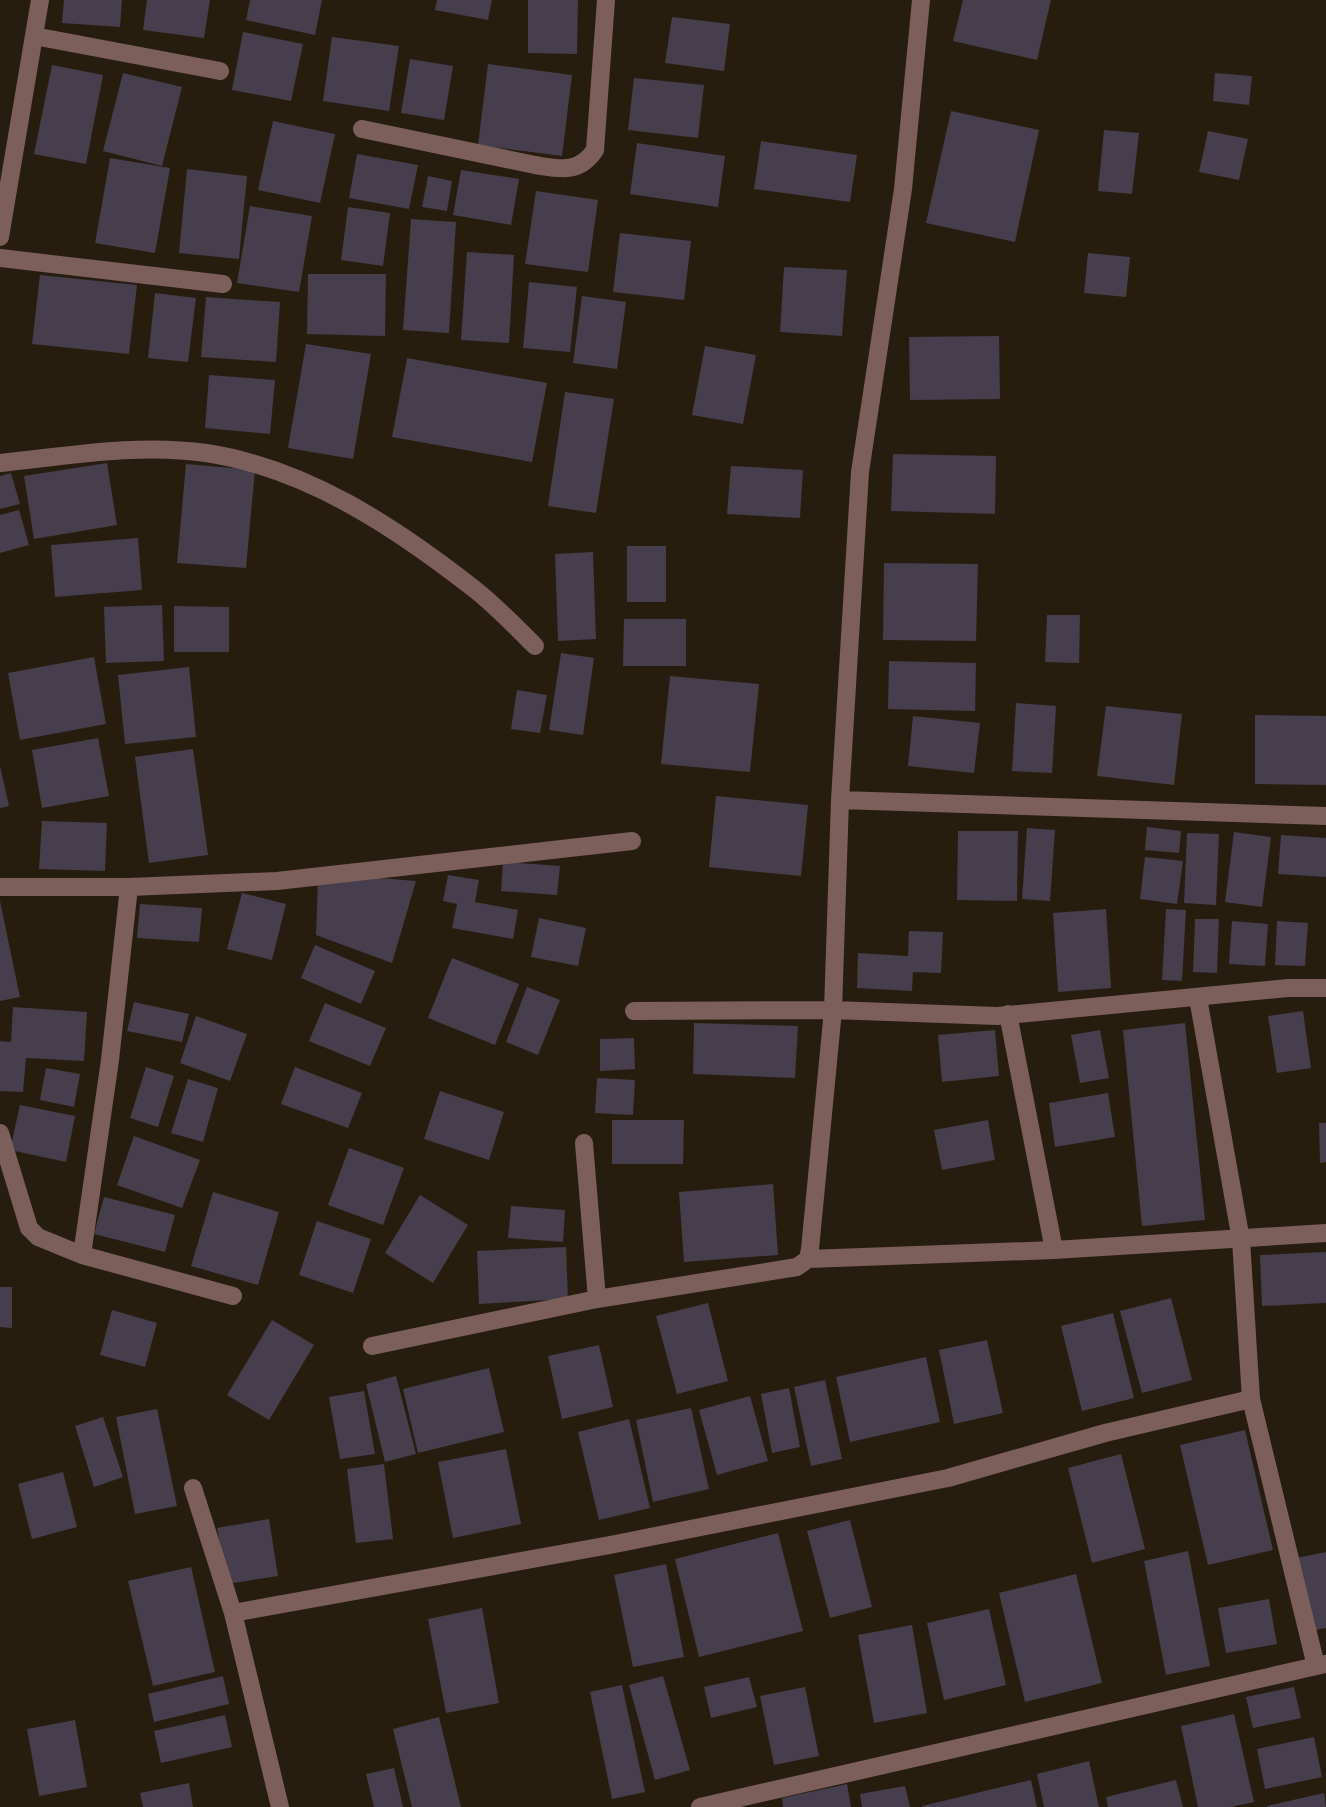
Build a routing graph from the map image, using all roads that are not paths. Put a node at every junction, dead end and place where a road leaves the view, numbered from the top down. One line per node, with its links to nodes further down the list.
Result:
1 (40, 0): 4 (street)
2 (606, 0): 6 (street)
3 (921, 0): 12 (street)
4 (34, 36): 5 (street); 7 (street)
5 (220, 71)
6 (362, 129)
7 (0, 237)
8 (0, 258): 9 (street)
9 (223, 284)
10 (0, 463): 11 (street)
11 (535, 646)
12 (840, 800): 13 (street); 19 (street)
13 (1326, 816)
14 (632, 841): 16 (street)
15 (0, 887): 16 (street)
16 (129, 887): 27 (street)
17 (1326, 988): 18 (street)
18 (1198, 998): 21 (street); 25 (street)
19 (833, 1010): 20 (street); 21 (street); 28 (street)
20 (634, 1011)
21 (1008, 1014): 26 (street)
22 (0, 1133): 27 (street)
23 (584, 1143): 30 (street)
24 (1326, 1233): 25 (street)
25 (1241, 1240): 26 (street); 32 (street)
26 (1054, 1250): 28 (street)
27 (82, 1255): 29 (street)
28 (808, 1259): 30 (street)
29 (233, 1296)
30 (597, 1299): 31 (street)
31 (372, 1346)
32 (1251, 1399): 34 (street); 35 (street)
33 (193, 1488): 34 (street)
34 (233, 1613): 36 (street)
35 (1321, 1665): 37 (street)
36 (280, 1807)
37 (700, 1807)

